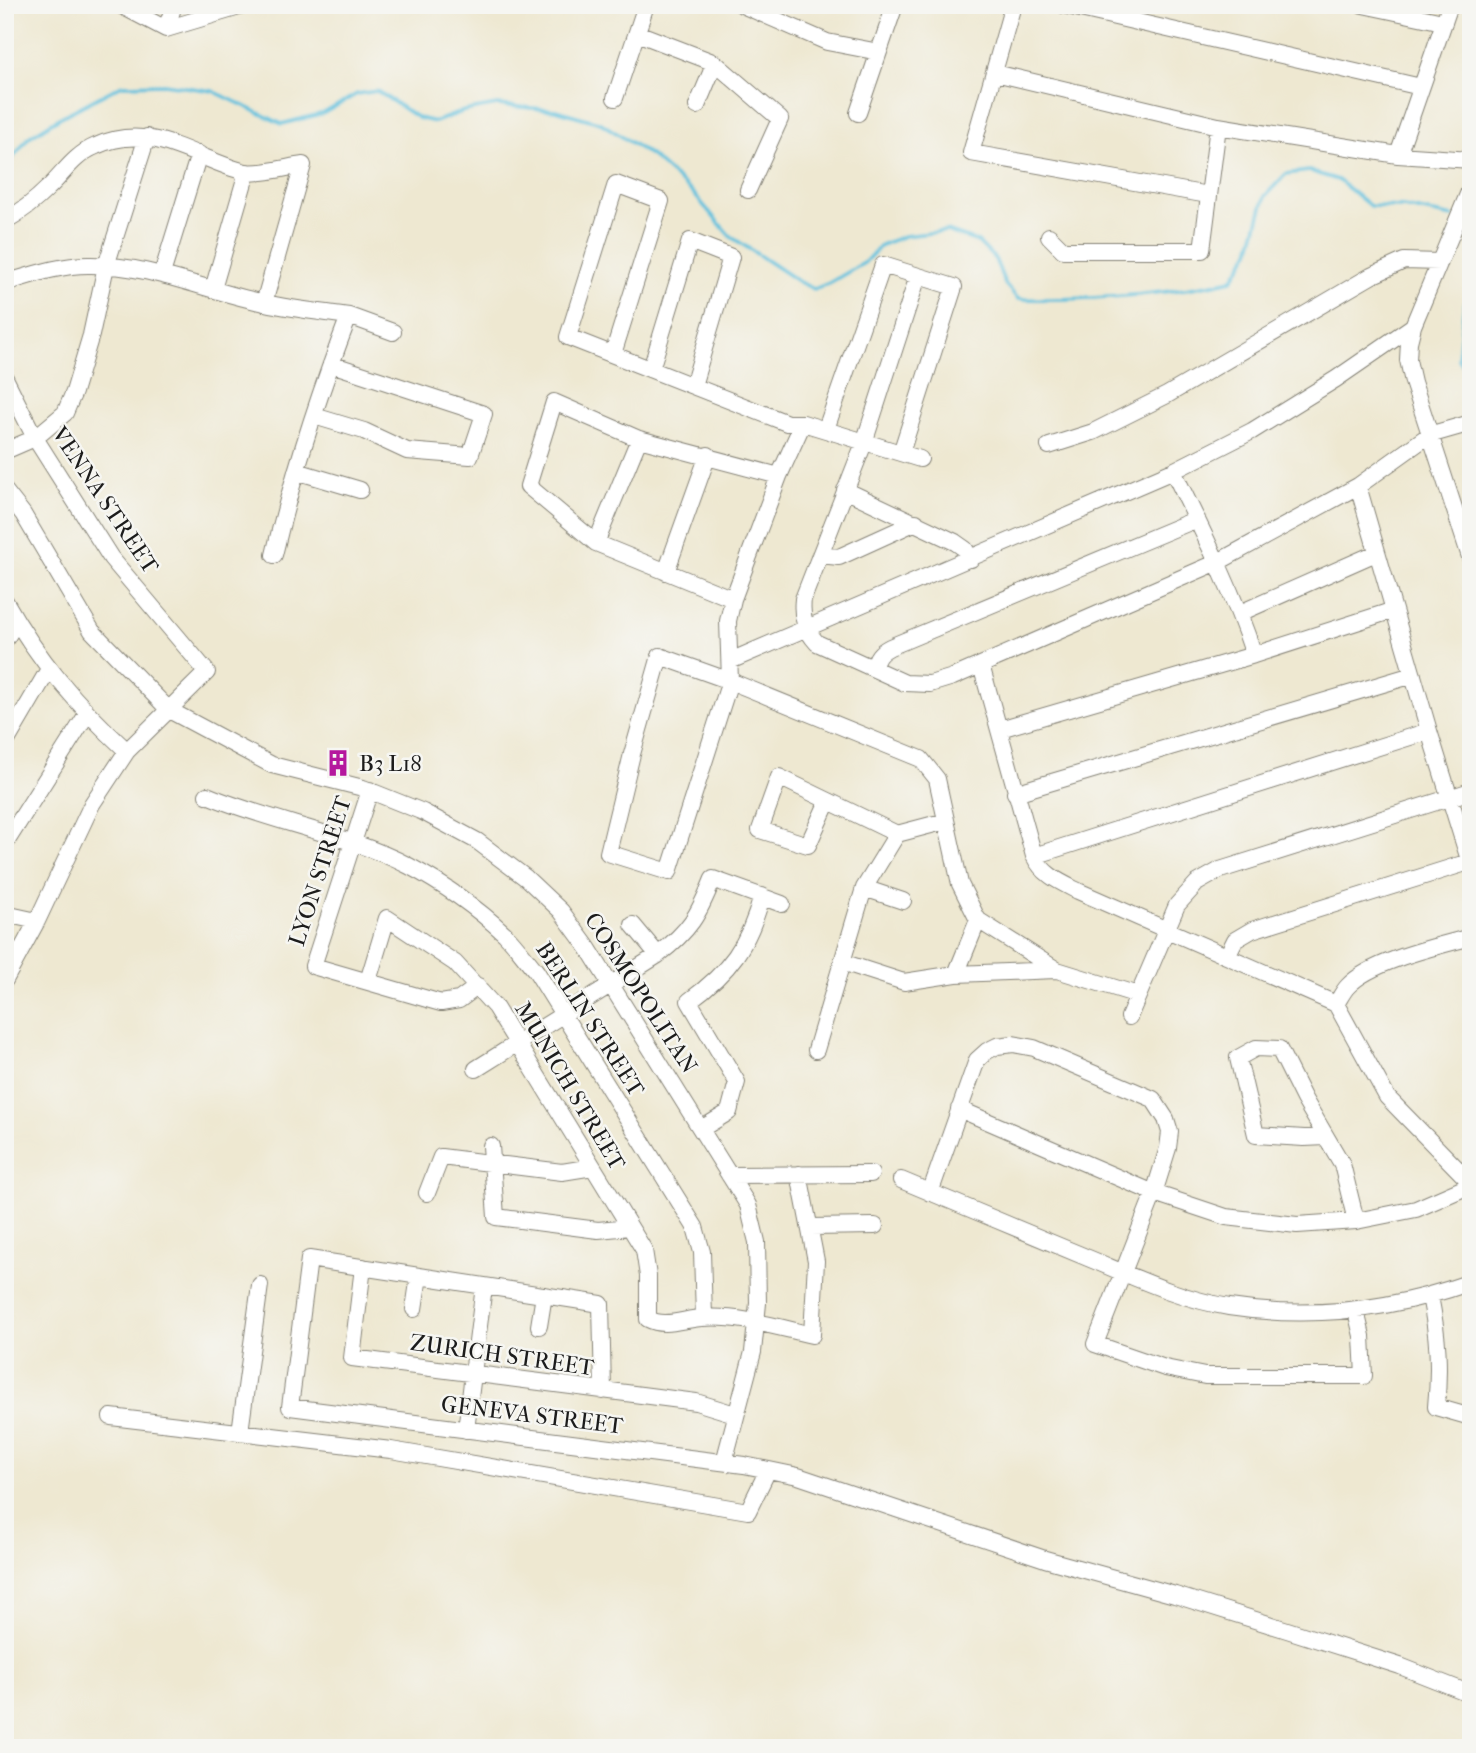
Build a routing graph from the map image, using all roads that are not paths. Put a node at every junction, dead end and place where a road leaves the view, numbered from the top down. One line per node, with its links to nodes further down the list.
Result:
1 (120, 5): 12 (street)
2 (174, 5): 12 (street)
3 (246, 5): 12 (street)
4 (646, 5): 13 (street)
5 (741, 5): 14 (street)
6 (895, 5): 14 (street)
7 (1013, 5): 16 (street)
8 (1063, 5): 17 (street)
9 (1363, 5): 11 (street)
10 (1450, 5): 11 (street)
11 (1443, 22): 17 (street)
12 (166, 29)
13 (637, 33): 15 (street); 18 (street)
14 (879, 52): 20 (street)
15 (715, 63): 19 (street); 27 (street)
16 (995, 74): 21 (street); 29 (street)
17 (1421, 87): 24 (street)
18 (615, 99)
19 (697, 106)
20 (858, 113)
21 (1218, 126): 24 (street); 29 (street)
22 (147, 137): 23 (street); 30 (street); 33 (street)
23 (199, 154): 26 (street); 34 (street)
24 (1398, 155): 25 (street)
25 (1471, 160)
26 (247, 173): 37 (street); 38 (street)
27 (748, 190)
28 (1468, 192): 32 (street)
29 (1208, 195): 31 (street)
30 (5, 221)
31 (1049, 236)
32 (1440, 262): 40 (street); 55 (street)
33 (106, 266): 34 (street); 36 (street); 52 (street)
34 (162, 274): 37 (street)
35 (918, 276): 50 (street); 54 (street); 57 (street)
36 (5, 284)
37 (213, 289): 38 (street)
38 (264, 303): 39 (street)
39 (349, 316): 41 (street); 43 (street)
40 (1413, 326): 51 (street); 61 (street)
41 (393, 332)
42 (614, 354): 42 (street); 44 (street)
43 (331, 364): 47 (street); 47 (street)
44 (650, 369): 46 (street); 46 (street)
45 (5, 378): 52 (street, VENNA STREET)
46 (693, 386): 48 (street)
47 (314, 416): 60 (street)
48 (803, 423): 50 (street); 62 (street)
49 (1471, 423): 51 (street)
50 (826, 429): 54 (street)
51 (1429, 435): 63 (street); 74 (street)
52 (35, 438): 56 (street); 91 (street, VENNA STREET)
53 (639, 439): 58 (street); 69 (street); 69 (street)
54 (863, 443): 57 (street); 65 (street)
55 (1049, 446)
56 (5, 451)
57 (901, 453): 59 (street)
58 (708, 455): 62 (street); 76 (street)
59 (920, 460)
60 (296, 471): 64 (street); 71 (street)
61 (1173, 471): 67 (street); 73 (street)
62 (779, 476): 77 (street)
63 (1358, 486): 70 (street); 75 (street)
64 (360, 490)
65 (845, 490): 68 (street); 72 (street)
66 (5, 491): 91 (street, COSMOPOLITAN)
67 (1197, 519): 75 (street); 87 (street)
68 (916, 522): 72 (street); 73 (street)
69 (596, 543): 76 (street)
70 (1376, 553): 79 (street); 80 (street)
71 (274, 555)
72 (820, 555): 82 (street)
73 (971, 559): 82 (street)
74 (1471, 560)
75 (1218, 562): 80 (street); 86 (street)
76 (666, 572): 77 (street)
77 (733, 600): 85 (street)
78 (5, 601): 81 (street)
79 (1394, 610): 84 (street); 89 (street)
80 (1240, 613): 84 (street)
81 (17, 621): 83 (street); 88 (street)
82 (807, 630): 85 (street); 87 (street)
83 (5, 639)
84 (1254, 655): 93 (street)
85 (730, 661): 90 (street)
86 (981, 665): 87 (street); 93 (street)
87 (874, 668)
88 (49, 669): 92 (street); 95 (street)
89 (1413, 675): 94 (street); 99 (street)
90 (730, 681): 90 (street); 103 (street)
91 (169, 710): 96 (street); 97 (street, COSMOPOLITAN)
92 (87, 714): 96 (street); 105 (street)
93 (1000, 729): 99 (street)
94 (1429, 731): 101 (street); 107 (street)
95 (5, 744)
96 (127, 751): 114 (street)
97 (370, 790): 106 (street, LYON STREET); 126 (street, COSMOPOLITAN)
98 (1471, 790): 101 (street)
99 (1015, 793): 107 (street)
100 (207, 795): 106 (street, BERLIN STREET)
101 (1449, 797): 108 (street); 117 (street)
102 (828, 801): 102 (street); 104 (street)
103 (946, 821): 104 (street); 115 (street)
104 (897, 834): 109 (street)
105 (5, 844)
106 (353, 844): 125 (street, LYON STREET); 130 (street, BERLIN STREET)
107 (1034, 856): 117 (street)
108 (1470, 864): 120 (street)
109 (864, 888): 111 (street); 121 (street)
110 (762, 897): 112 (street); 119 (street); 136 (street)
111 (903, 901)
112 (782, 904)
113 (5, 914): 114 (street)
114 (37, 920): 123 (street)
115 (978, 920): 122 (street); 124 (street)
116 (633, 925): 119 (street)
117 (1167, 930): 120 (street); 128 (street)
118 (1471, 937): 129 (street)
119 (658, 955): 126 (street)
120 (1227, 956): 129 (street)
121 (842, 962): 124 (street); 133 (street)
122 (1057, 970): 124 (street); 128 (street)
123 (7, 973)
124 (956, 974)
125 (368, 981): 127 (street); 127 (street, MUNICH STREET)
126 (611, 984): 130 (street); 136 (street, COSMOPOLITAN)
127 (478, 986): 132 (street, MUNICH STREET)
128 (1138, 995): 131 (street)
129 (1336, 1004): 147 (street)
130 (563, 1015): 132 (street); 165 (street, BERLIN STREET)
131 (1129, 1017)
132 (517, 1043): 134 (street); 142 (street, MUNICH STREET)
133 (816, 1050)
134 (476, 1069)
135 (959, 1110): 149 (street); 150 (street); 150 (street)
136 (701, 1129): 145 (street, COSMOPOLITAN)
137 (1326, 1136): 137 (street); 151 (street)
138 (436, 1140): 140 (street)
139 (491, 1146): 141 (street)
140 (441, 1157): 141 (street); 148 (street)
141 (492, 1163): 142 (street); 153 (street)
142 (593, 1167): 153 (street, MUNICH STREET)
143 (799, 1174): 144 (street); 145 (street); 154 (street)
144 (871, 1174)
145 (729, 1175): 166 (street, COSMOPOLITAN)
146 (901, 1180): 149 (street)
147 (1471, 1184): 151 (street)
148 (427, 1193)
149 (930, 1193): 156 (street)
150 (1154, 1193): 151 (street); 156 (street)
151 (1356, 1221)
152 (875, 1226): 154 (street)
153 (630, 1227): 165 (street, MUNICH STREET)
154 (811, 1227): 166 (street)
155 (363, 1267): 157 (street); 168 (street, ZURICH STREET); 173 (street, GENEVA STREET)
156 (1123, 1272): 164 (street); 164 (street)
157 (419, 1276): 160 (street); 163 (street)
158 (1471, 1282): 162 (street)
159 (260, 1285): 174 (street)
160 (484, 1286): 161 (street); 168 (street)
161 (544, 1295): 167 (street); 169 (street)
162 (1430, 1296): 164 (street); 172 (street)
163 (414, 1309)
164 (1356, 1311)
165 (704, 1317): 166 (street)
166 (756, 1322): 170 (street, COSMOPOLITAN)
167 (539, 1326)
168 (473, 1374): 169 (street, ZURICH STREET); 173 (street)
169 (603, 1391): 170 (street, ZURICH STREET)
170 (735, 1414): 175 (street, COSMOPOLITAN)
171 (111, 1416): 174 (street)
172 (1471, 1417)
173 (466, 1430): 175 (street, GENEVA STREET)
174 (240, 1432): 176 (street)
175 (724, 1462): 176 (street, GENEVA STREET)
176 (768, 1470): 177 (street, GENEVA STREET)
177 (1471, 1694)

